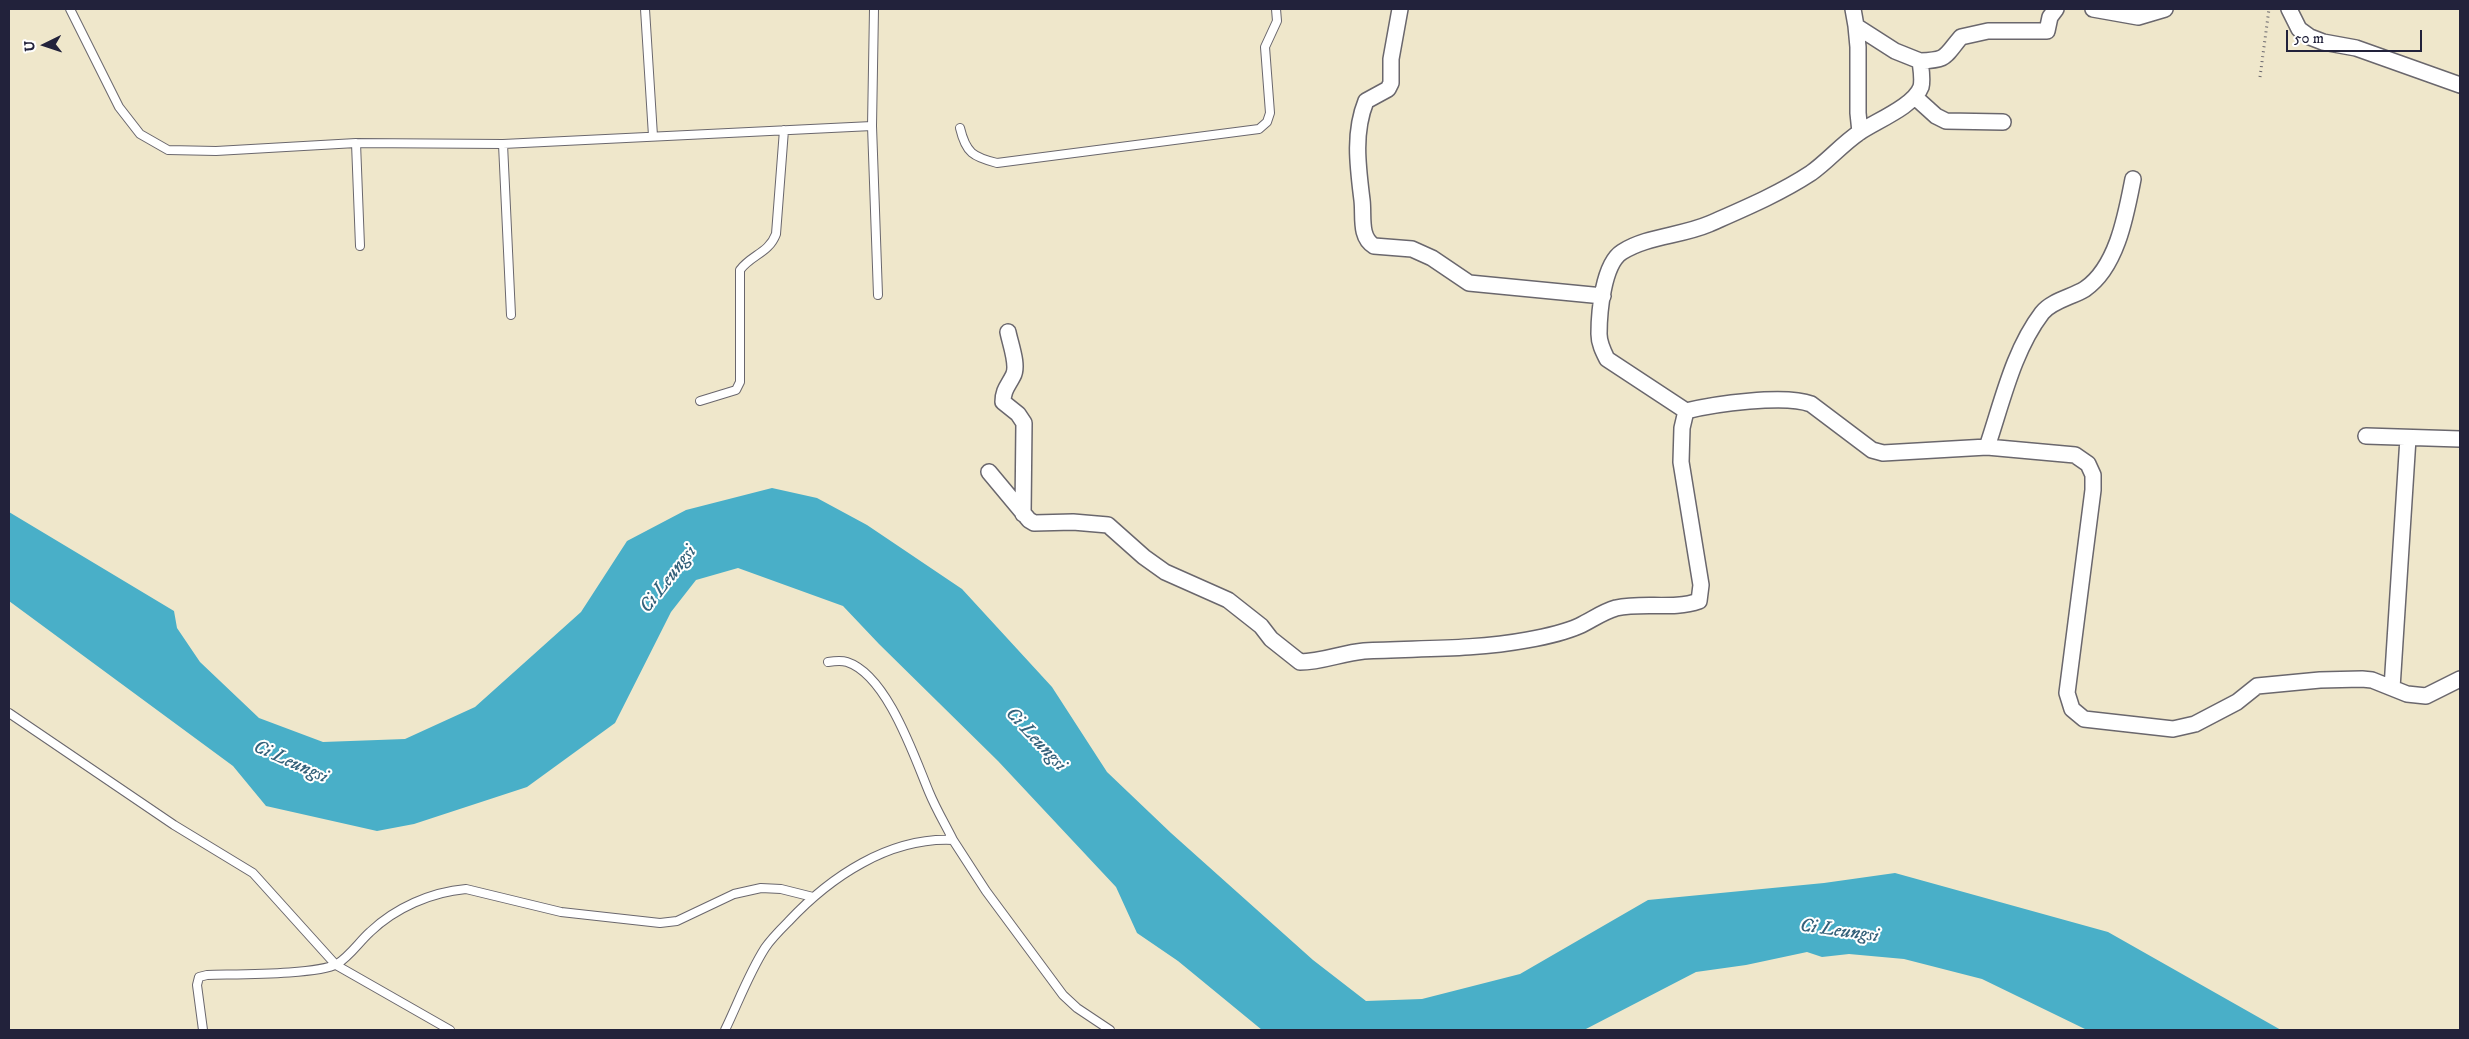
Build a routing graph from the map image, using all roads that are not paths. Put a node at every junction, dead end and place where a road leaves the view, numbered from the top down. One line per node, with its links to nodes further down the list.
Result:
1 (70, 9): 21 (lane)
2 (645, 9): 20 (lane)
3 (874, 9): 16 (lane)
4 (1276, 9): 17 (lane)
5 (1400, 9): 26 (street)
6 (1853, 9): 11 (street)
7 (2056, 9): 12 (street)
8 (2093, 9): 9 (street)
9 (2165, 9)
10 (2289, 9): 13 (street)
11 (1856, 26): 12 (street); 19 (street)
12 (1920, 61): 14 (street)
13 (2460, 85)
14 (1915, 97): 15 (street); 19 (street)
15 (2003, 122)
16 (872, 126): 18 (lane); 25 (lane)
17 (960, 128)
18 (784, 130): 20 (lane); 29 (lane)
19 (1860, 132): 26 (street)
20 (653, 136): 22 (lane)
21 (356, 143): 22 (lane); 24 (lane)
22 (503, 144): 27 (lane)
23 (2133, 179): 34 (street)
24 (360, 246)
25 (878, 295)
26 (1603, 296): 30 (street)
27 (511, 315)
28 (1008, 332): 36 (street)
29 (700, 401)
30 (1686, 411): 34 (street); 36 (street)
31 (2366, 436): 32 (street)
32 (2408, 438): 33 (street); 39 (street)
33 (2460, 439)
34 (1986, 447): 39 (street)
35 (989, 472): 36 (street)
36 (1023, 514)
37 (828, 662): 41 (lane)
38 (2460, 679): 39 (street)
39 (2392, 688)
40 (9, 713): 43 (lane)
41 (953, 840): 42 (lane); 47 (lane)
42 (813, 897): 43 (lane); 46 (lane)
43 (336, 964): 44 (lane); 45 (lane)
44 (203, 1030)
45 (450, 1030)
46 (725, 1030)
47 (1110, 1030)

